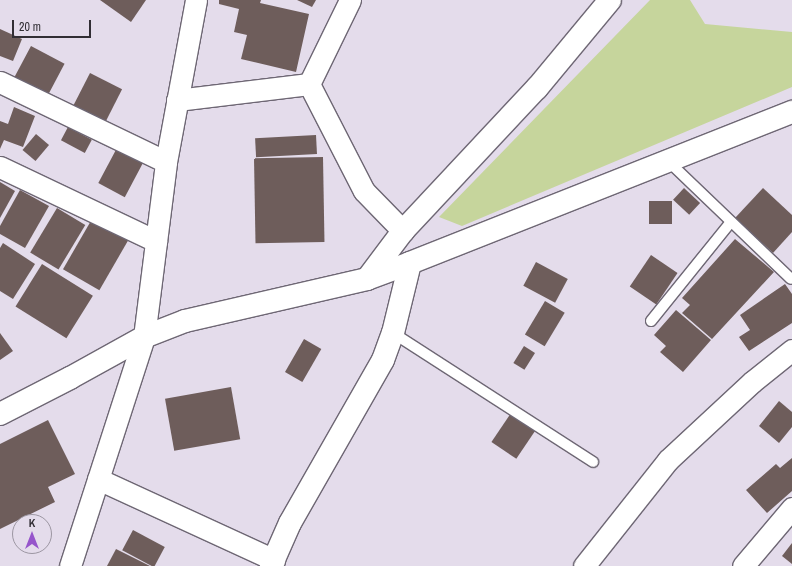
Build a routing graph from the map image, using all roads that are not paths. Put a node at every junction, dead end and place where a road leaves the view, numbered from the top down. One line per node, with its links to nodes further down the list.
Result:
1 (196, 0): 6 (street)
2 (350, 0): 5 (street)
3 (610, 0): 12 (street)
4 (0, 82): 9 (street)
5 (309, 84): 6 (street); 12 (street)
6 (177, 100): 9 (street)
7 (792, 112): 8 (street)
8 (668, 161): 11 (lane); 14 (street)
9 (166, 162): 13 (street)
10 (0, 166): 13 (street)
11 (731, 222): 16 (lane); 17 (lane)
12 (403, 231): 15 (street)
13 (156, 241): 19 (street)
14 (410, 263): 15 (street); 18 (street)
15 (367, 279): 19 (street)
16 (791, 279)
17 (650, 321)
18 (393, 334): 22 (lane); 25 (street)
19 (144, 336): 21 (street); 23 (street)
20 (792, 350): 27 (street)
21 (0, 414)
22 (593, 462)
23 (98, 479): 25 (street); 26 (street)
24 (792, 508): 28 (street)
25 (272, 563)
26 (70, 566)
27 (584, 566)
28 (743, 566)

